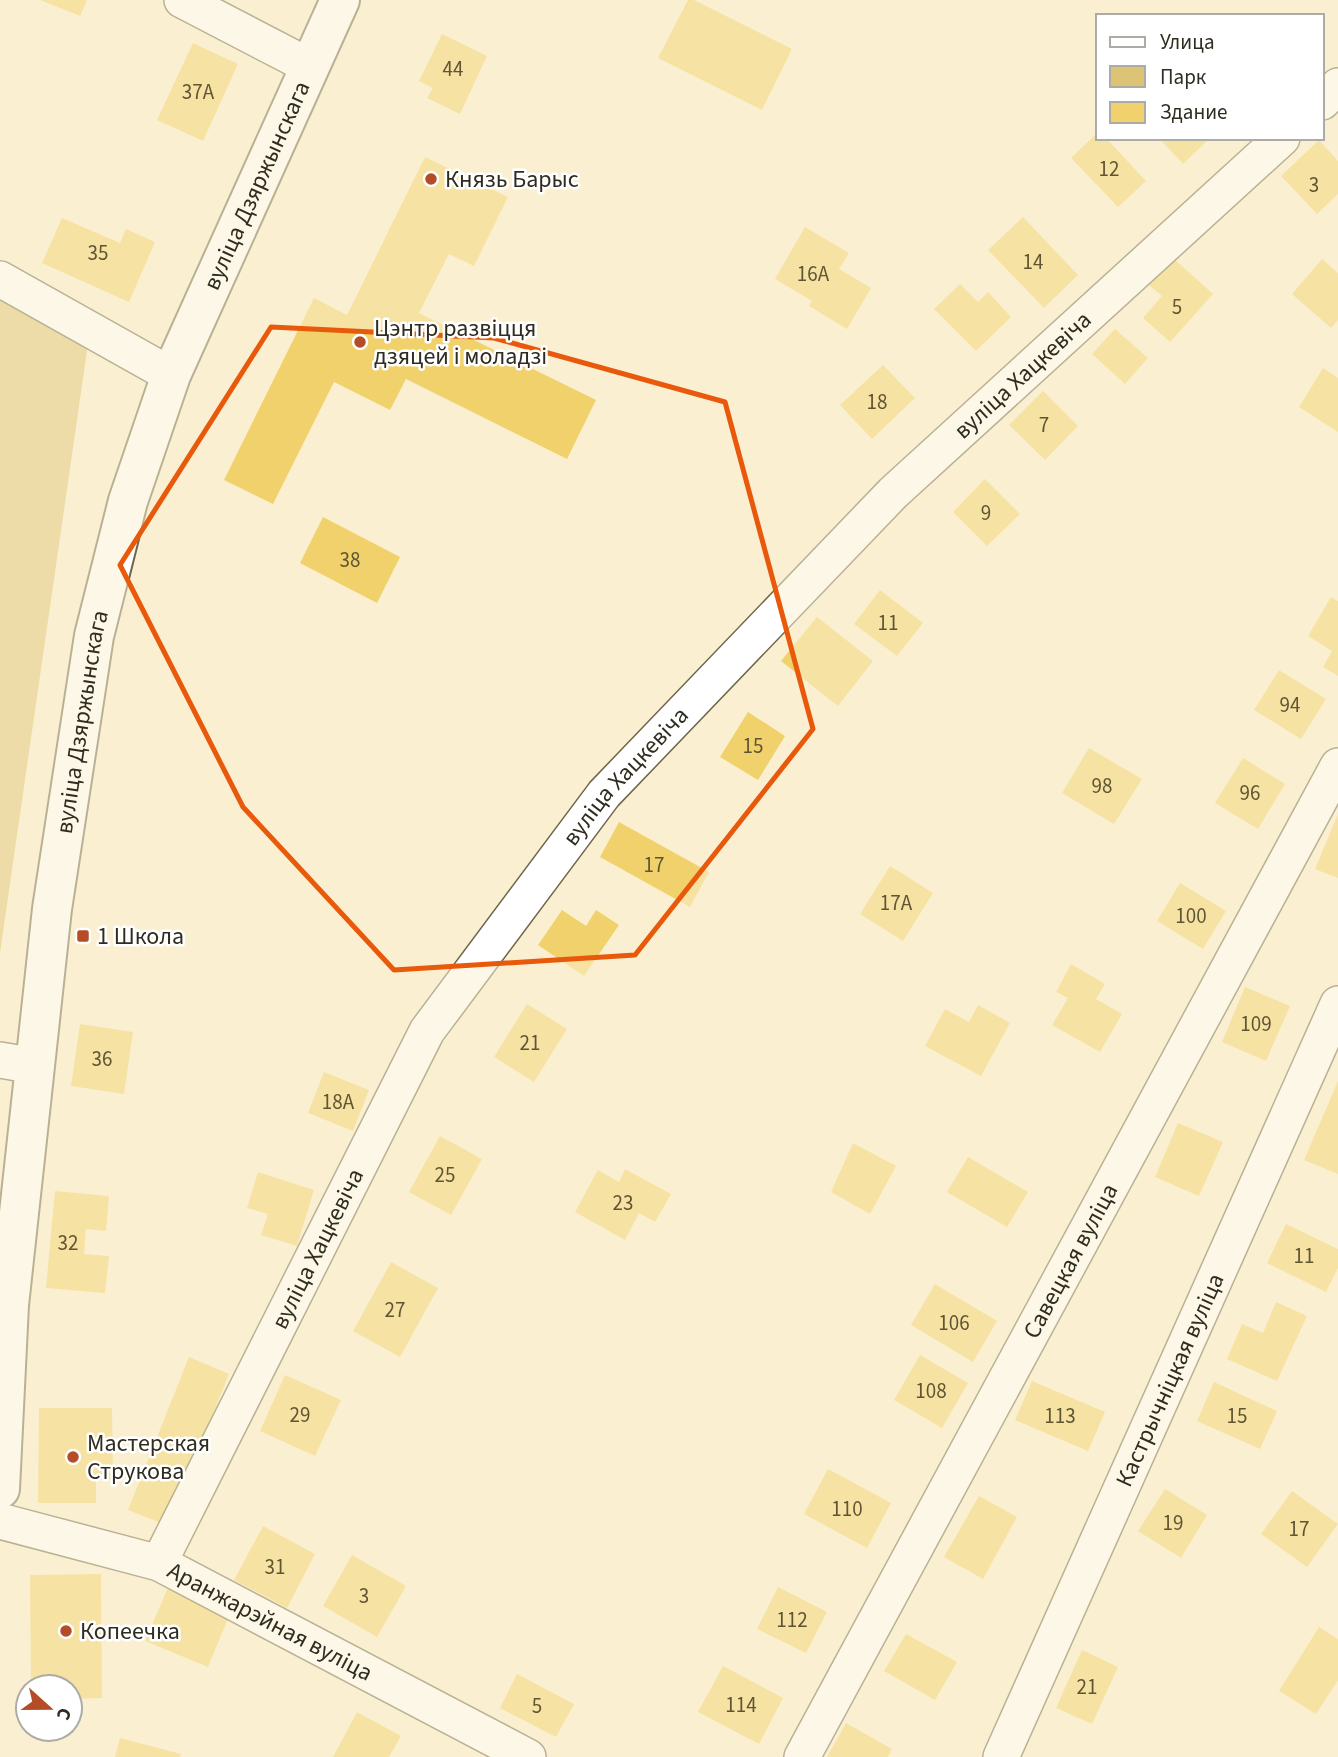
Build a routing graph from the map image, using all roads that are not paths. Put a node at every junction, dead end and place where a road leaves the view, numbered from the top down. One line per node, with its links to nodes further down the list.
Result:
1 (182, 0): 3 (street)
2 (340, 0): 3 (street, вуліца Дзяржынскага)
3 (309, 66): 8 (street, вуліца Дзяржынскага)
4 (1338, 86): 5 (street)
5 (1324, 100)
6 (1280, 140): 14 (street, вуліца Хацкевіча)
7 (0, 279): 8 (street)
8 (171, 375): 11 (street, вуліца Дзяржынскага)
9 (1338, 766): 16 (street, Савецкая вуліца)
10 (1338, 1004): 17 (street, Кастрычніцкая вуліца)
11 (17, 1063): 12 (street, вуліца Дзяржынскага)
12 (0, 1489)
13 (0, 1521): 14 (street, Аранжарэйная вуліца)
14 (159, 1563): 15 (street, Аранжарэйная вуліца)
15 (528, 1757)
16 (802, 1757)
17 (1000, 1757)

